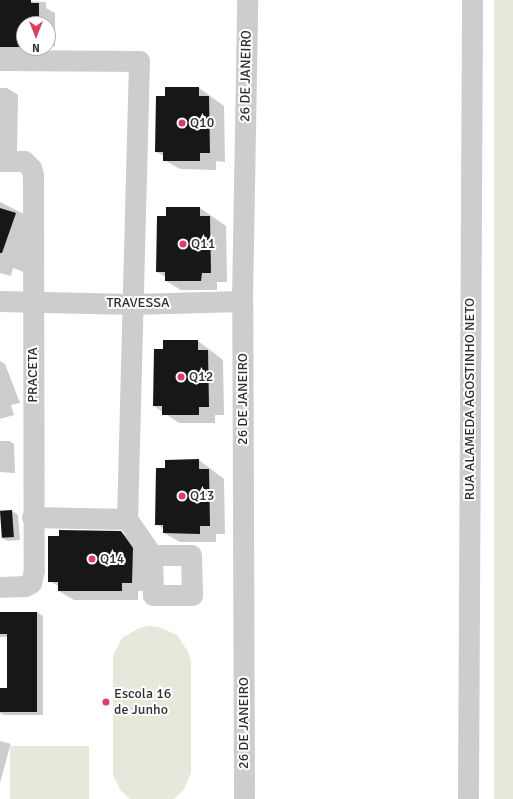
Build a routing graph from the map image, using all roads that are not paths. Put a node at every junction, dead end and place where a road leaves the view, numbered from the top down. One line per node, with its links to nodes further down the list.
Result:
1 (247, 0): 6 (street, 26 DE JANEIRO)
2 (472, 0): 14 (street, RUA ALAMEDA AGOSTINHO NETO)
3 (0, 60): 8 (street)
4 (0, 161): 7 (street, PRACETA)
5 (0, 301): 7 (street, TRAVESSA)
6 (242, 301): 8 (street, TRAVESSA); 13 (street, 26 DE JANEIRO)
7 (33, 302): 8 (street, TRAVESSA); 9 (street, PRACETA)
8 (133, 304): 10 (street)
9 (32, 516): 10 (street); 12 (street, PRACETA)
10 (127, 519): 11 (street)
11 (152, 555)
12 (0, 587)
13 (244, 799)
14 (468, 799)

